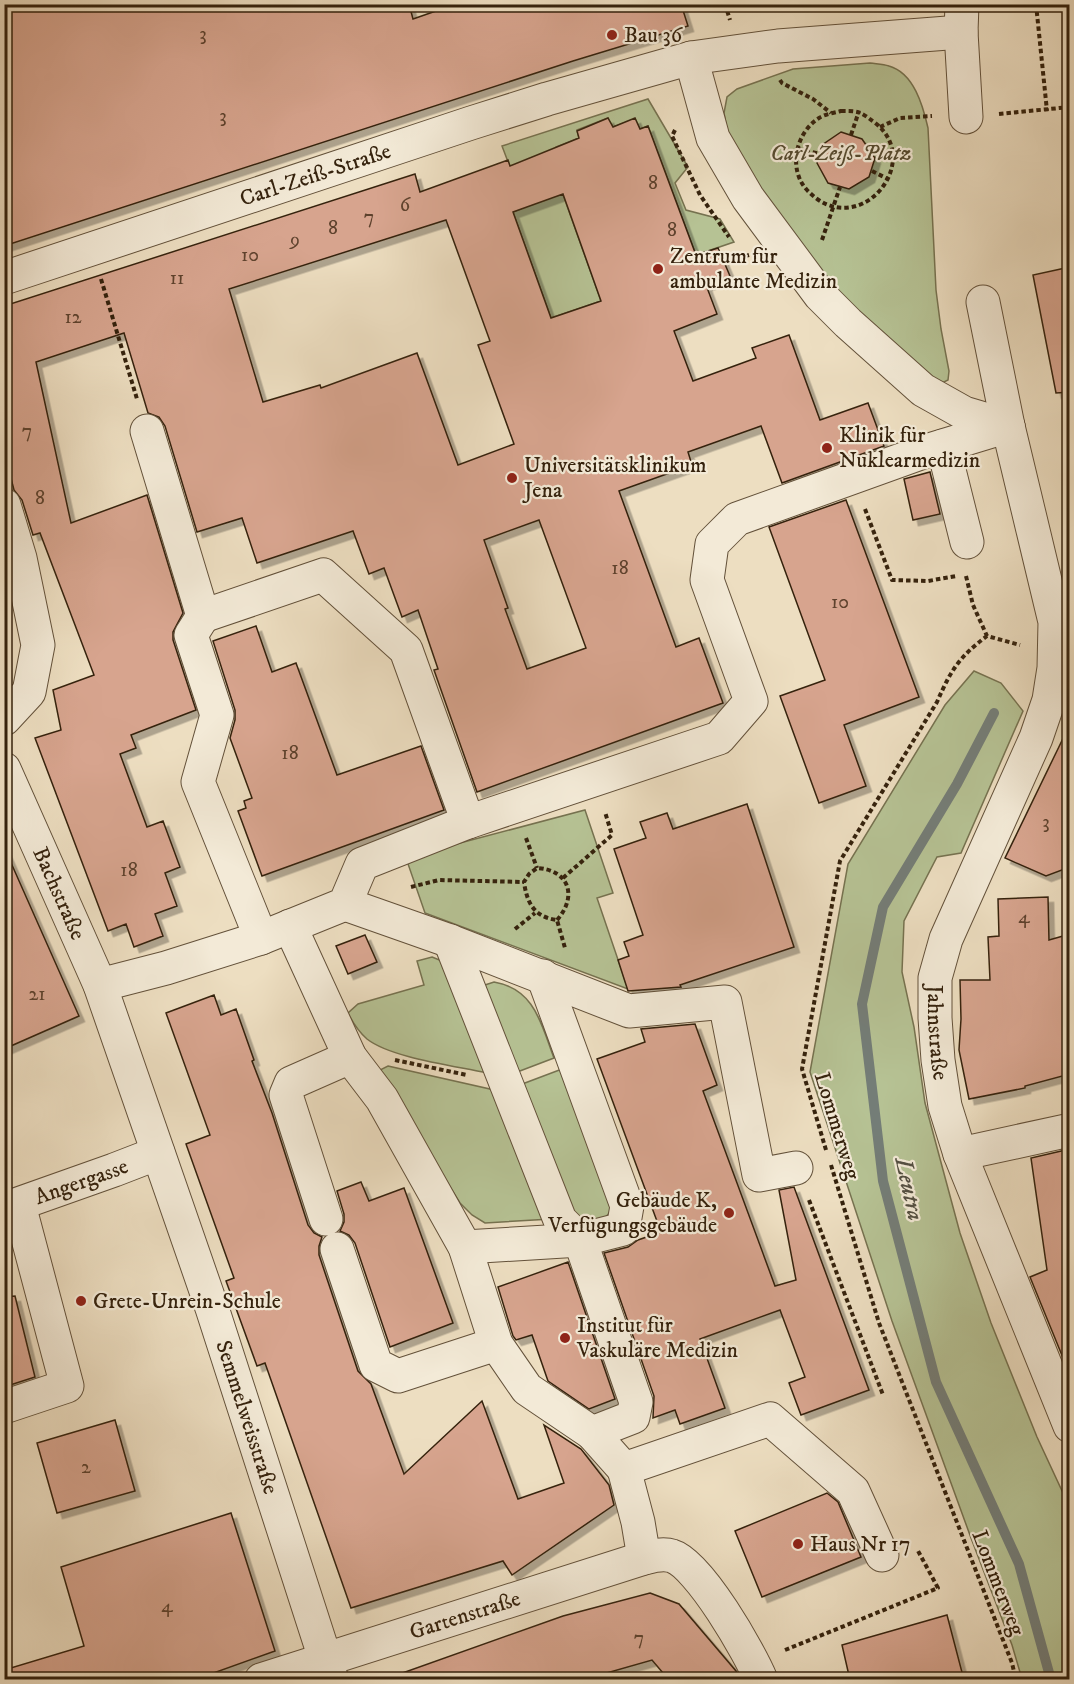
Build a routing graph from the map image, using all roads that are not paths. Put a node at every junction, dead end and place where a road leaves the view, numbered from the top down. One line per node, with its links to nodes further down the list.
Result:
1 (962, 18): 2 (street); 3 (street)
2 (691, 58): 4 (street, Carl-Zeiß-Straße); 6 (street)
3 (981, 116)
4 (4, 278)
5 (983, 302): 6 (street)
6 (1008, 426): 8 (street); 12 (street)
7 (147, 431): 11 (street)
8 (943, 446): 10 (street); 15 (street)
9 (4, 505): 13 (street)
10 (967, 542)
11 (203, 616): 15 (street); 17 (street)
12 (1062, 621): 24 (street, Jahnstraße)
13 (4, 719)
14 (4, 769): 20 (street, Bachstraße)
15 (468, 822): 16 (street)
16 (345, 904): 17 (street); 18 (street)
17 (276, 932): 20 (street); 21 (street)
18 (450, 941): 19 (street); 27 (street)
19 (543, 976): 25 (street); 27 (street)
20 (100, 985): 23 (street, Semmelweisstraße)
21 (350, 1057): 28 (street); 29 (street)
22 (1070, 1130): 24 (street)
23 (158, 1153): 26 (street, Angergasse); 36 (street, Semmelweisstraße)
24 (960, 1154): 31 (street, Jahnstraße)
25 (796, 1168)
26 (12, 1207): 30 (street)
27 (580, 1240): 28 (street); 32 (street)
28 (465, 1247): 29 (street)
29 (496, 1344): 32 (street)
30 (4, 1407)
31 (1067, 1413)
32 (592, 1433): 33 (street)
33 (624, 1469): 34 (street); 35 (street)
34 (882, 1555)
35 (658, 1557): 36 (street, Gartenstraße); 37 (street)
36 (328, 1669): 38 (street, Gartenstraße)
37 (757, 1671)
38 (261, 1680)

